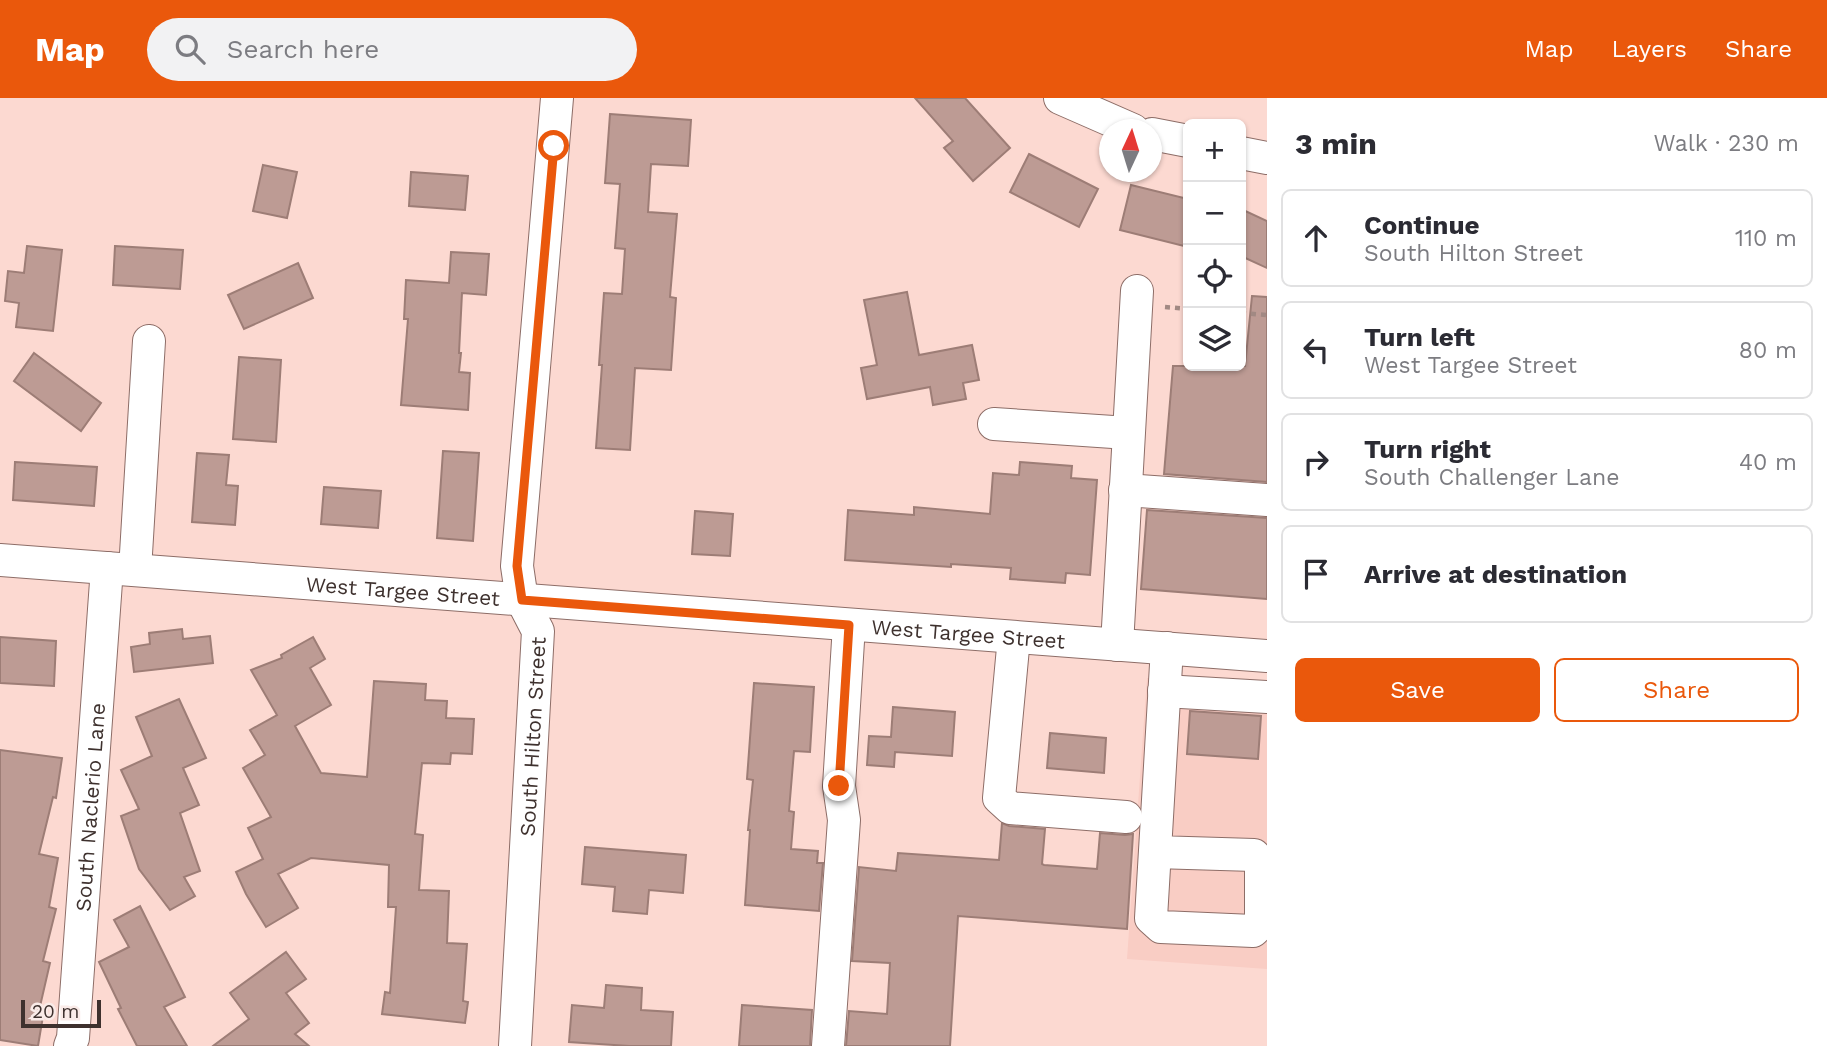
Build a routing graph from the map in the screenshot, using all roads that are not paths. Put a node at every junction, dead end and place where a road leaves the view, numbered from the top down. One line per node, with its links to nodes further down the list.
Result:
1 (557, 98): 16 (street, South Hilton Street)
2 (1060, 98): 3 (street)
3 (1108, 119)
4 (1162, 136): 5 (street)
5 (1183, 140)
6 (1246, 154): 7 (street)
7 (1267, 158)
8 (1137, 291): 11 (street)
9 (149, 341): 15 (street, South Naclerio Lane)
10 (994, 424): 11 (street)
11 (1128, 433): 12 (street)
12 (1125, 490): 13 (street); 19 (street)
13 (1267, 500)
14 (0, 560): 15 (street, West Targee Street)
15 (121, 569): 16 (street, West Targee Street); 27 (street, South Naclerio Lane)
16 (522, 600): 17 (street, West Targee Street); 28 (street, South Hilton Street)
17 (849, 625): 18 (street, West Targee Street); 29 (street)
18 (1014, 637): 19 (street, West Targee Street); 24 (street)
19 (1117, 645): 20 (street, West Targee Street)
20 (1167, 648): 21 (street, West Targee Street); 22 (street)
21 (1267, 656)
22 (1164, 691): 23 (street); 25 (street)
23 (1267, 697)
24 (1126, 817)
25 (1155, 852): 26 (street); 26 (street)
26 (1264, 889)
27 (70, 1046)
28 (515, 1046)
29 (828, 1046)

